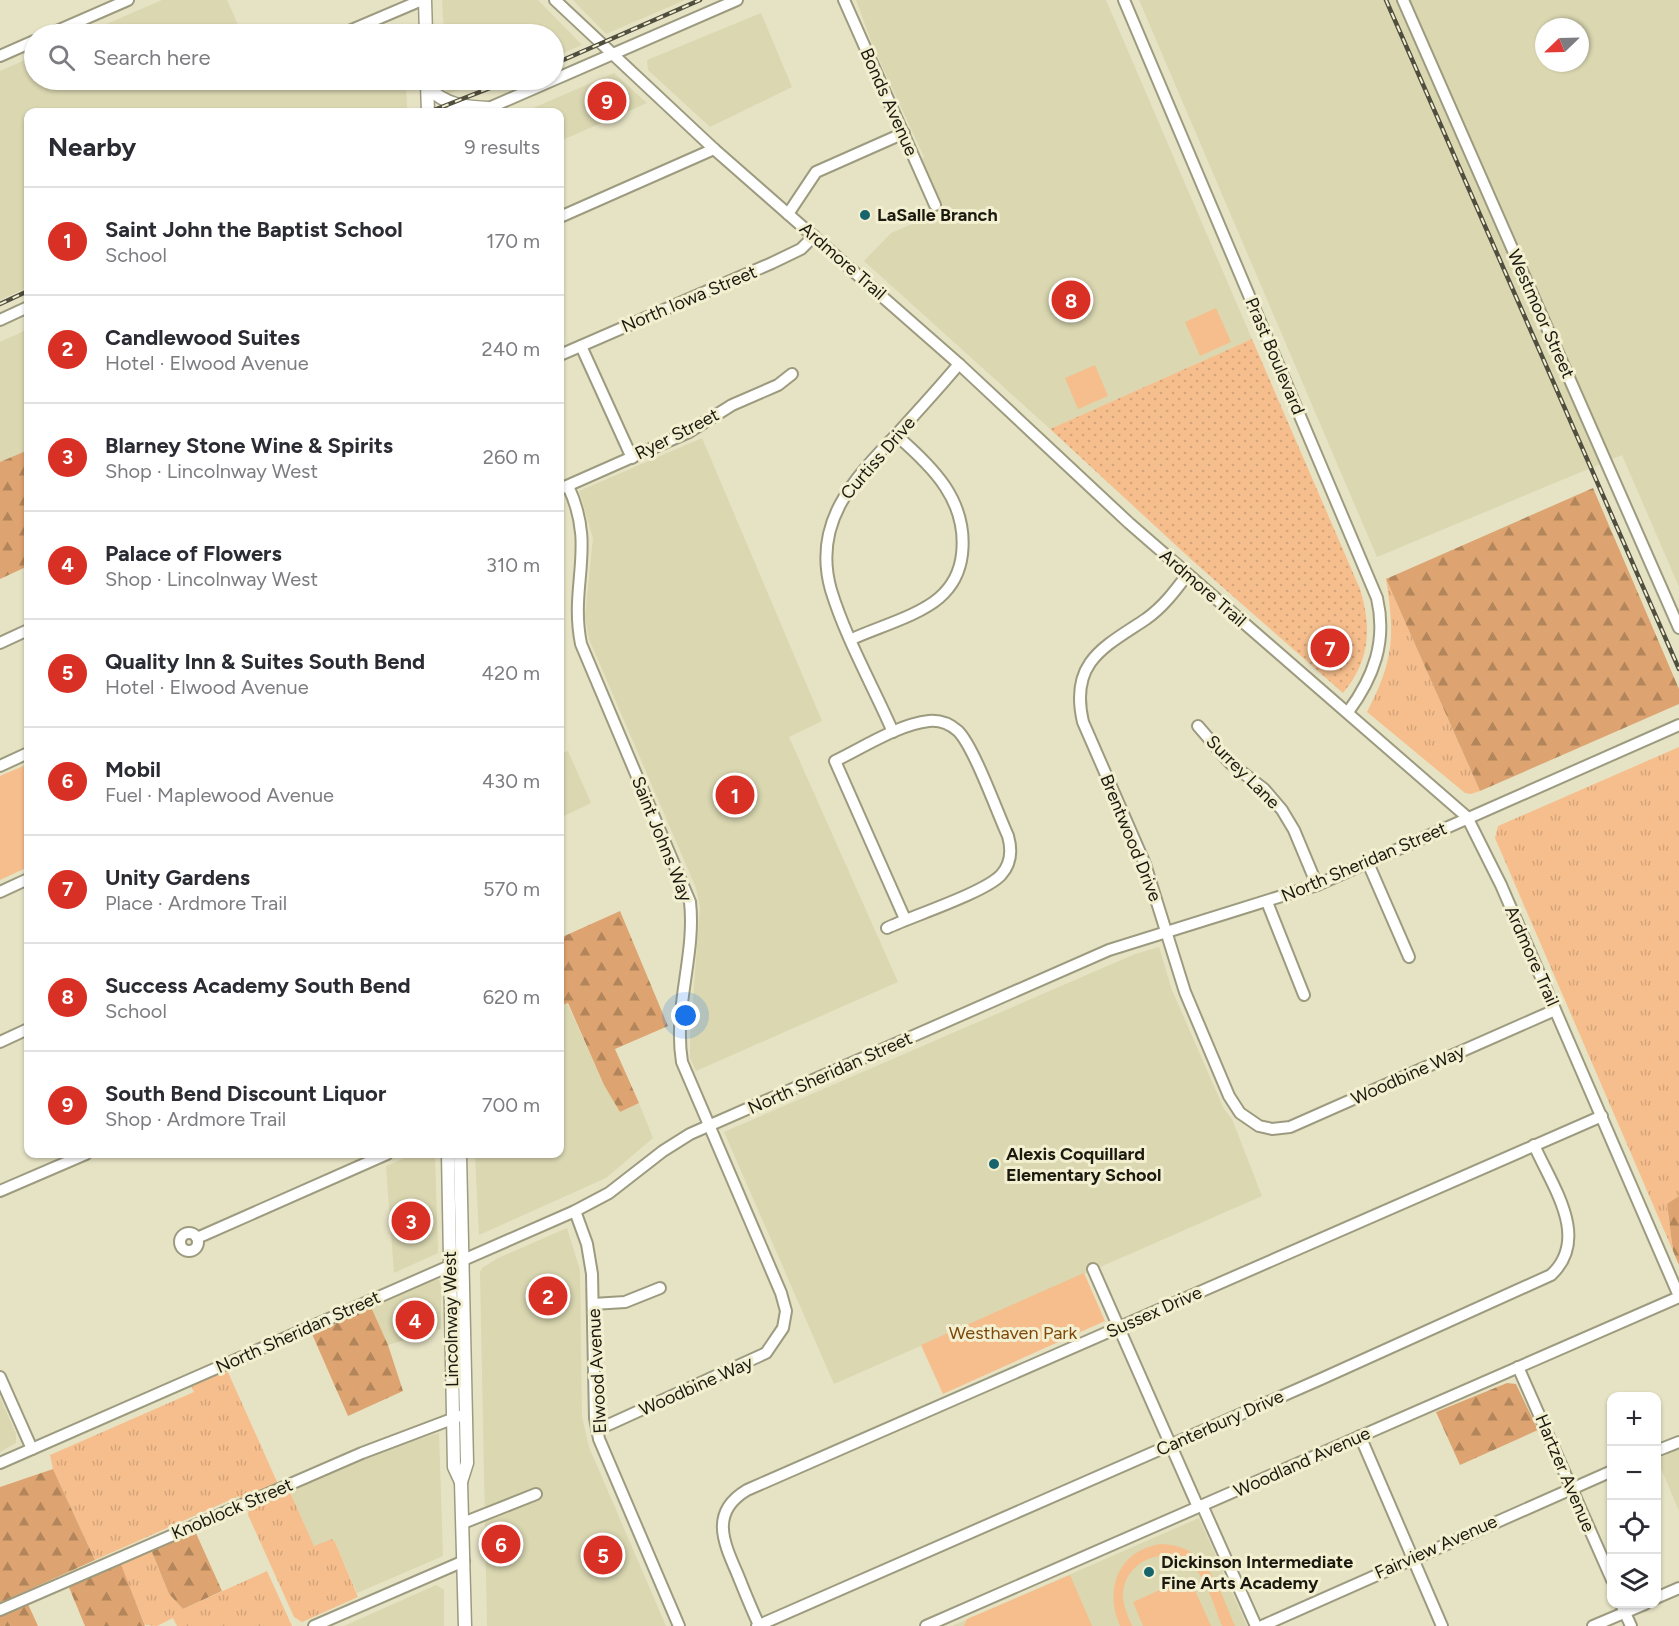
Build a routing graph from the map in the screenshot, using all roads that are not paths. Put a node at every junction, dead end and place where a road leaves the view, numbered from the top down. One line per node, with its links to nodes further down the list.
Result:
1 (128, 0): 10 (street)
2 (423, 0): 11 (street); 12 (main road)
3 (555, 0): 14 (street, Ardmore Trail)
4 (708, 0): 9 (street)
5 (738, 0): 9 (street)
6 (844, 0): 23 (street, Bonds Avenue)
7 (1124, 0): 43 (street, Prast Boulevard)
8 (1403, 0): 39 (street, Westmoor Street)
9 (713, 11): 14 (street)
10 (73, 24)
11 (366, 24)
12 (425, 24)
13 (24, 45): 15 (street)
14 (612, 55): 16 (street); 24 (street, Ardmore Trail)
15 (0, 56)
16 (564, 75)
17 (427, 90): 20 (main road)
18 (432, 90): 21 (main road)
19 (530, 90): 22 (street)
20 (428, 108)
21 (467, 108)
22 (488, 108)
23 (904, 133): 25 (street, Bonds Avenue); 26 (street)
24 (714, 149): 26 (street, Ardmore Trail); 27 (street)
25 (935, 205)
26 (788, 214): 28 (street, Ardmore Trail)
27 (564, 215)
28 (814, 236): 31 (street, North Iowa Street); 33 (street, Ardmore Trail)
29 (24, 309): 30 (street)
30 (0, 320)
31 (581, 346): 32 (street, North Iowa Street); 36 (street)
32 (564, 353)
33 (959, 364): 35 (street, Curtiss Drive); 38 (street, Ardmore Trail)
34 (792, 374): 36 (street, Ryer Street)
35 (896, 435): 41 (street, Curtiss Drive); 41 (street)
36 (632, 458): 37 (street, Ryer Street)
37 (564, 488): 64 (street, Saint Johns Way)
38 (1187, 575): 43 (street, Ardmore Trail); 57 (street, Brentwood Drive)
39 (1679, 628)
40 (24, 632): 42 (street)
41 (852, 639): 46 (street, Curtiss Drive)
42 (0, 643)
43 (1348, 712): 49 (street, Ardmore Trail)
44 (1679, 725): 49 (street, North Sheridan Street)
45 (1198, 726): 52 (street, Surrey Lane)
46 (893, 732): 55 (street); 55 (street)
47 (24, 755): 48 (street)
48 (0, 766)
49 (1467, 817): 50 (street, North Sheridan Street); 60 (street, Ardmore Trail)
50 (1368, 863): 52 (street, North Sheridan Street); 58 (street)
51 (24, 881): 53 (street)
52 (1317, 885): 54 (street, North Sheridan Street)
53 (0, 892)
54 (1266, 902): 57 (street, North Sheridan Street); 59 (street)
55 (905, 920): 56 (street)
56 (887, 928)
57 (1166, 930): 64 (street, North Sheridan Street); 65 (street, Brentwood Drive)
58 (1409, 957)
59 (1304, 996)
60 (1555, 1010): 63 (street, Ardmore Trail); 65 (street, Woodbine Way)
61 (24, 1031): 62 (street)
62 (0, 1042)
63 (1602, 1116): 66 (street, Sussex Drive); 79 (street, Ardmore Trail)
64 (708, 1126): 72 (street, North Sheridan Street); 78 (street, Saint Johns Way)
65 (1259, 1126)
66 (1534, 1145): 81 (street, Sussex Drive); 89 (street, Canterbury Drive)
67 (77, 1158): 71 (street)
68 (378, 1158): 73 (street)
69 (448, 1158): 75 (main road, Lincolnway West)
70 (460, 1158): 74 (main road, Lincolnway West)
71 (0, 1191)
72 (574, 1211): 74 (street, North Sheridan Street); 80 (street, Elwood Avenue)
73 (197, 1239)
74 (462, 1259): 75 (street, North Sheridan Street); 84 (main road, Lincolnway West)
75 (449, 1265): 85 (main road, Lincolnway West); 90 (street, North Sheridan Street)
76 (1093, 1269): 81 (street)
77 (660, 1288): 80 (street)
78 (781, 1293): 86 (street, Woodbine Way)
79 (1679, 1297): 82 (street, Woodland Avenue)
80 (593, 1304): 86 (street, Elwood Avenue)
81 (1119, 1327): 89 (street); 109 (street, Sussex Drive)
82 (1518, 1367): 87 (street, Woodland Avenue); 95 (street, Hartzer Avenue)
83 (0, 1377): 90 (street)
84 (465, 1413): 85 (street, Knoblock Street); 94 (main road, Lincolnway West)
85 (453, 1419): 94 (main road, Lincolnway West); 105 (street, Knoblock Street)
86 (597, 1430): 108 (street, Elwood Avenue)
87 (1360, 1436): 97 (street, Woodland Avenue); 99 (street)
88 (1679, 1442): 91 (street)
89 (1170, 1445): 97 (street); 109 (street, Canterbury Drive)
90 (32, 1449): 92 (street, North Sheridan Street)
91 (1661, 1449)
92 (0, 1463)
93 (1607, 1472): 95 (street, Fairview Avenue)
94 (461, 1482): 98 (main road, Lincolnway West)
95 (1572, 1488): 99 (street, Fairview Avenue); 101 (street, Hartzer Avenue)
96 (536, 1494): 98 (street)
97 (1200, 1506): 110 (street, Woodland Avenue); 111 (street)
98 (463, 1523): 100 (main road, Lincolnway West)
99 (1412, 1557): 112 (street, Fairview Avenue); 113 (street)
100 (464, 1561): 106 (street); 107 (main road, Lincolnway West)
101 (1607, 1571)
102 (1679, 1588): 103 (street)
103 (1661, 1596)
104 (1623, 1608): 114 (street); 115 (street)
105 (0, 1610)
106 (320, 1625)
107 (465, 1626)
108 (679, 1626)
109 (758, 1626)
110 (926, 1626)
111 (1256, 1626)
112 (1262, 1626)
113 (1442, 1626)
114 (1593, 1626)
115 (1631, 1626)

